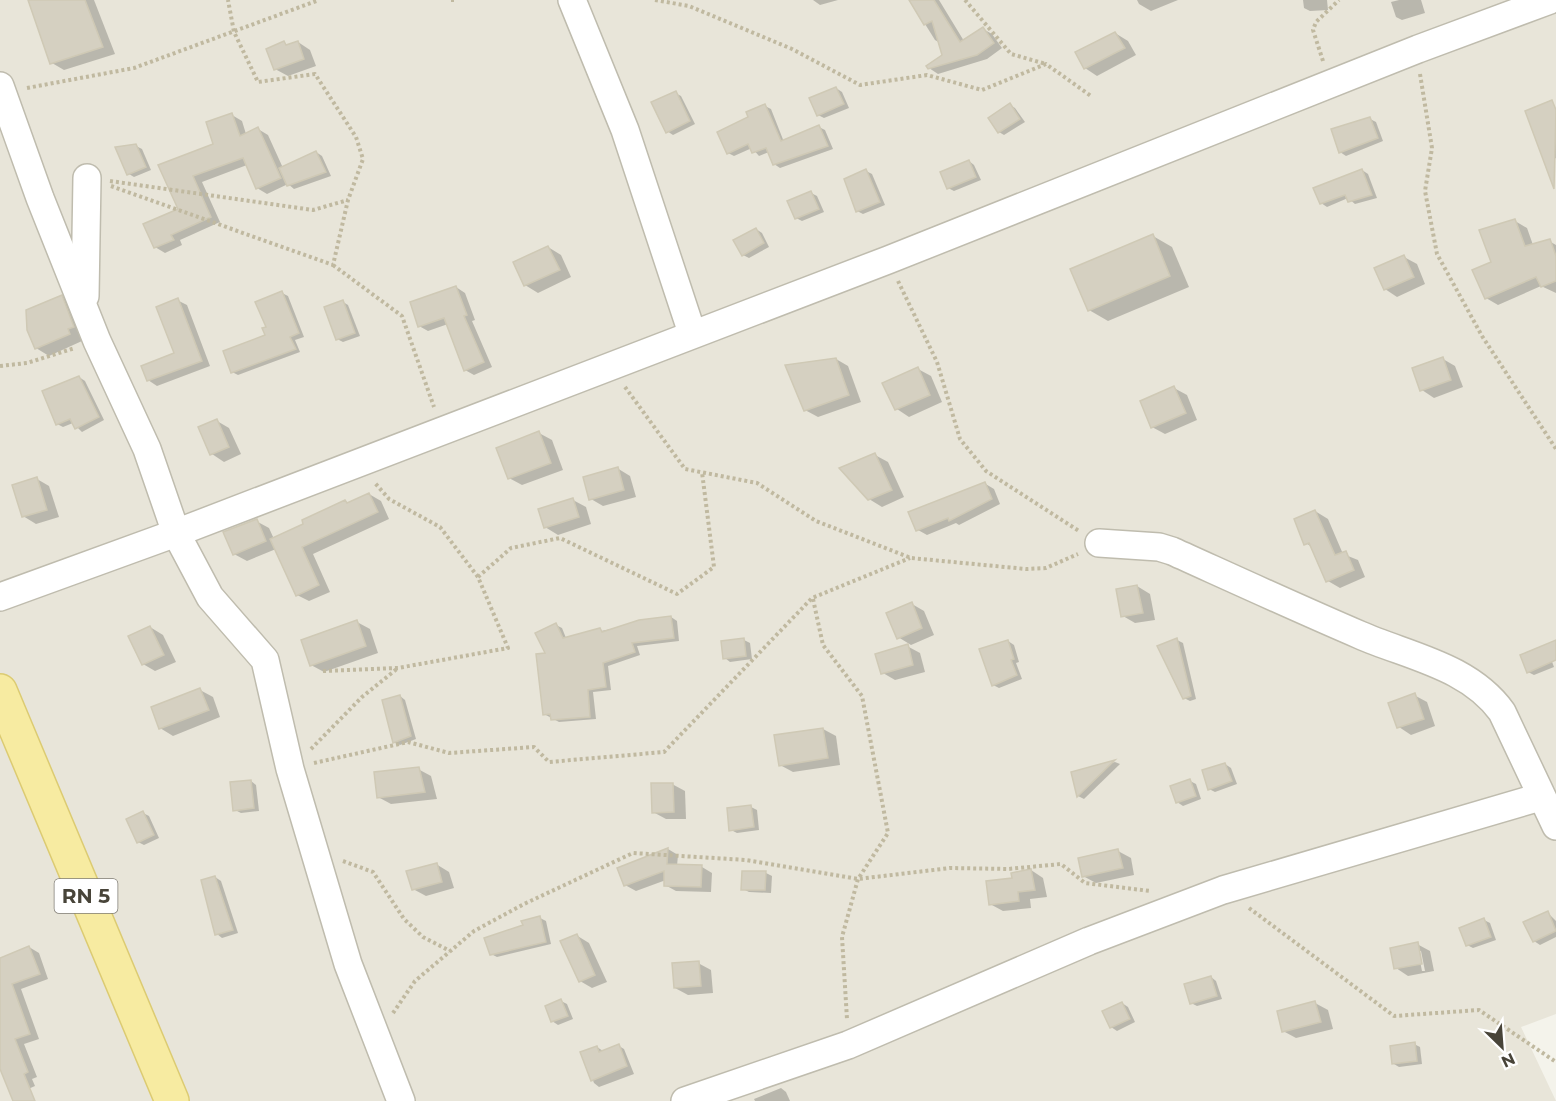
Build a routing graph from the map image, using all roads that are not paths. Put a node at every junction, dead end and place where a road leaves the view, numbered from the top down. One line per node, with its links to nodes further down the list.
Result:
1 (572, 0): 6 (street)
2 (1550, 0): 6 (street)
3 (2, 90): 5 (street)
4 (87, 178): 5 (street)
5 (84, 306): 7 (street)
6 (692, 333): 7 (street)
7 (176, 533): 9 (street); 14 (street)
8 (1099, 543): 11 (street)
9 (0, 597)
10 (0, 691): 13 (main road, RN 5)
11 (1540, 797): 12 (street); 15 (street)
12 (1556, 826)
13 (172, 1101)
14 (401, 1101)
15 (685, 1101)

